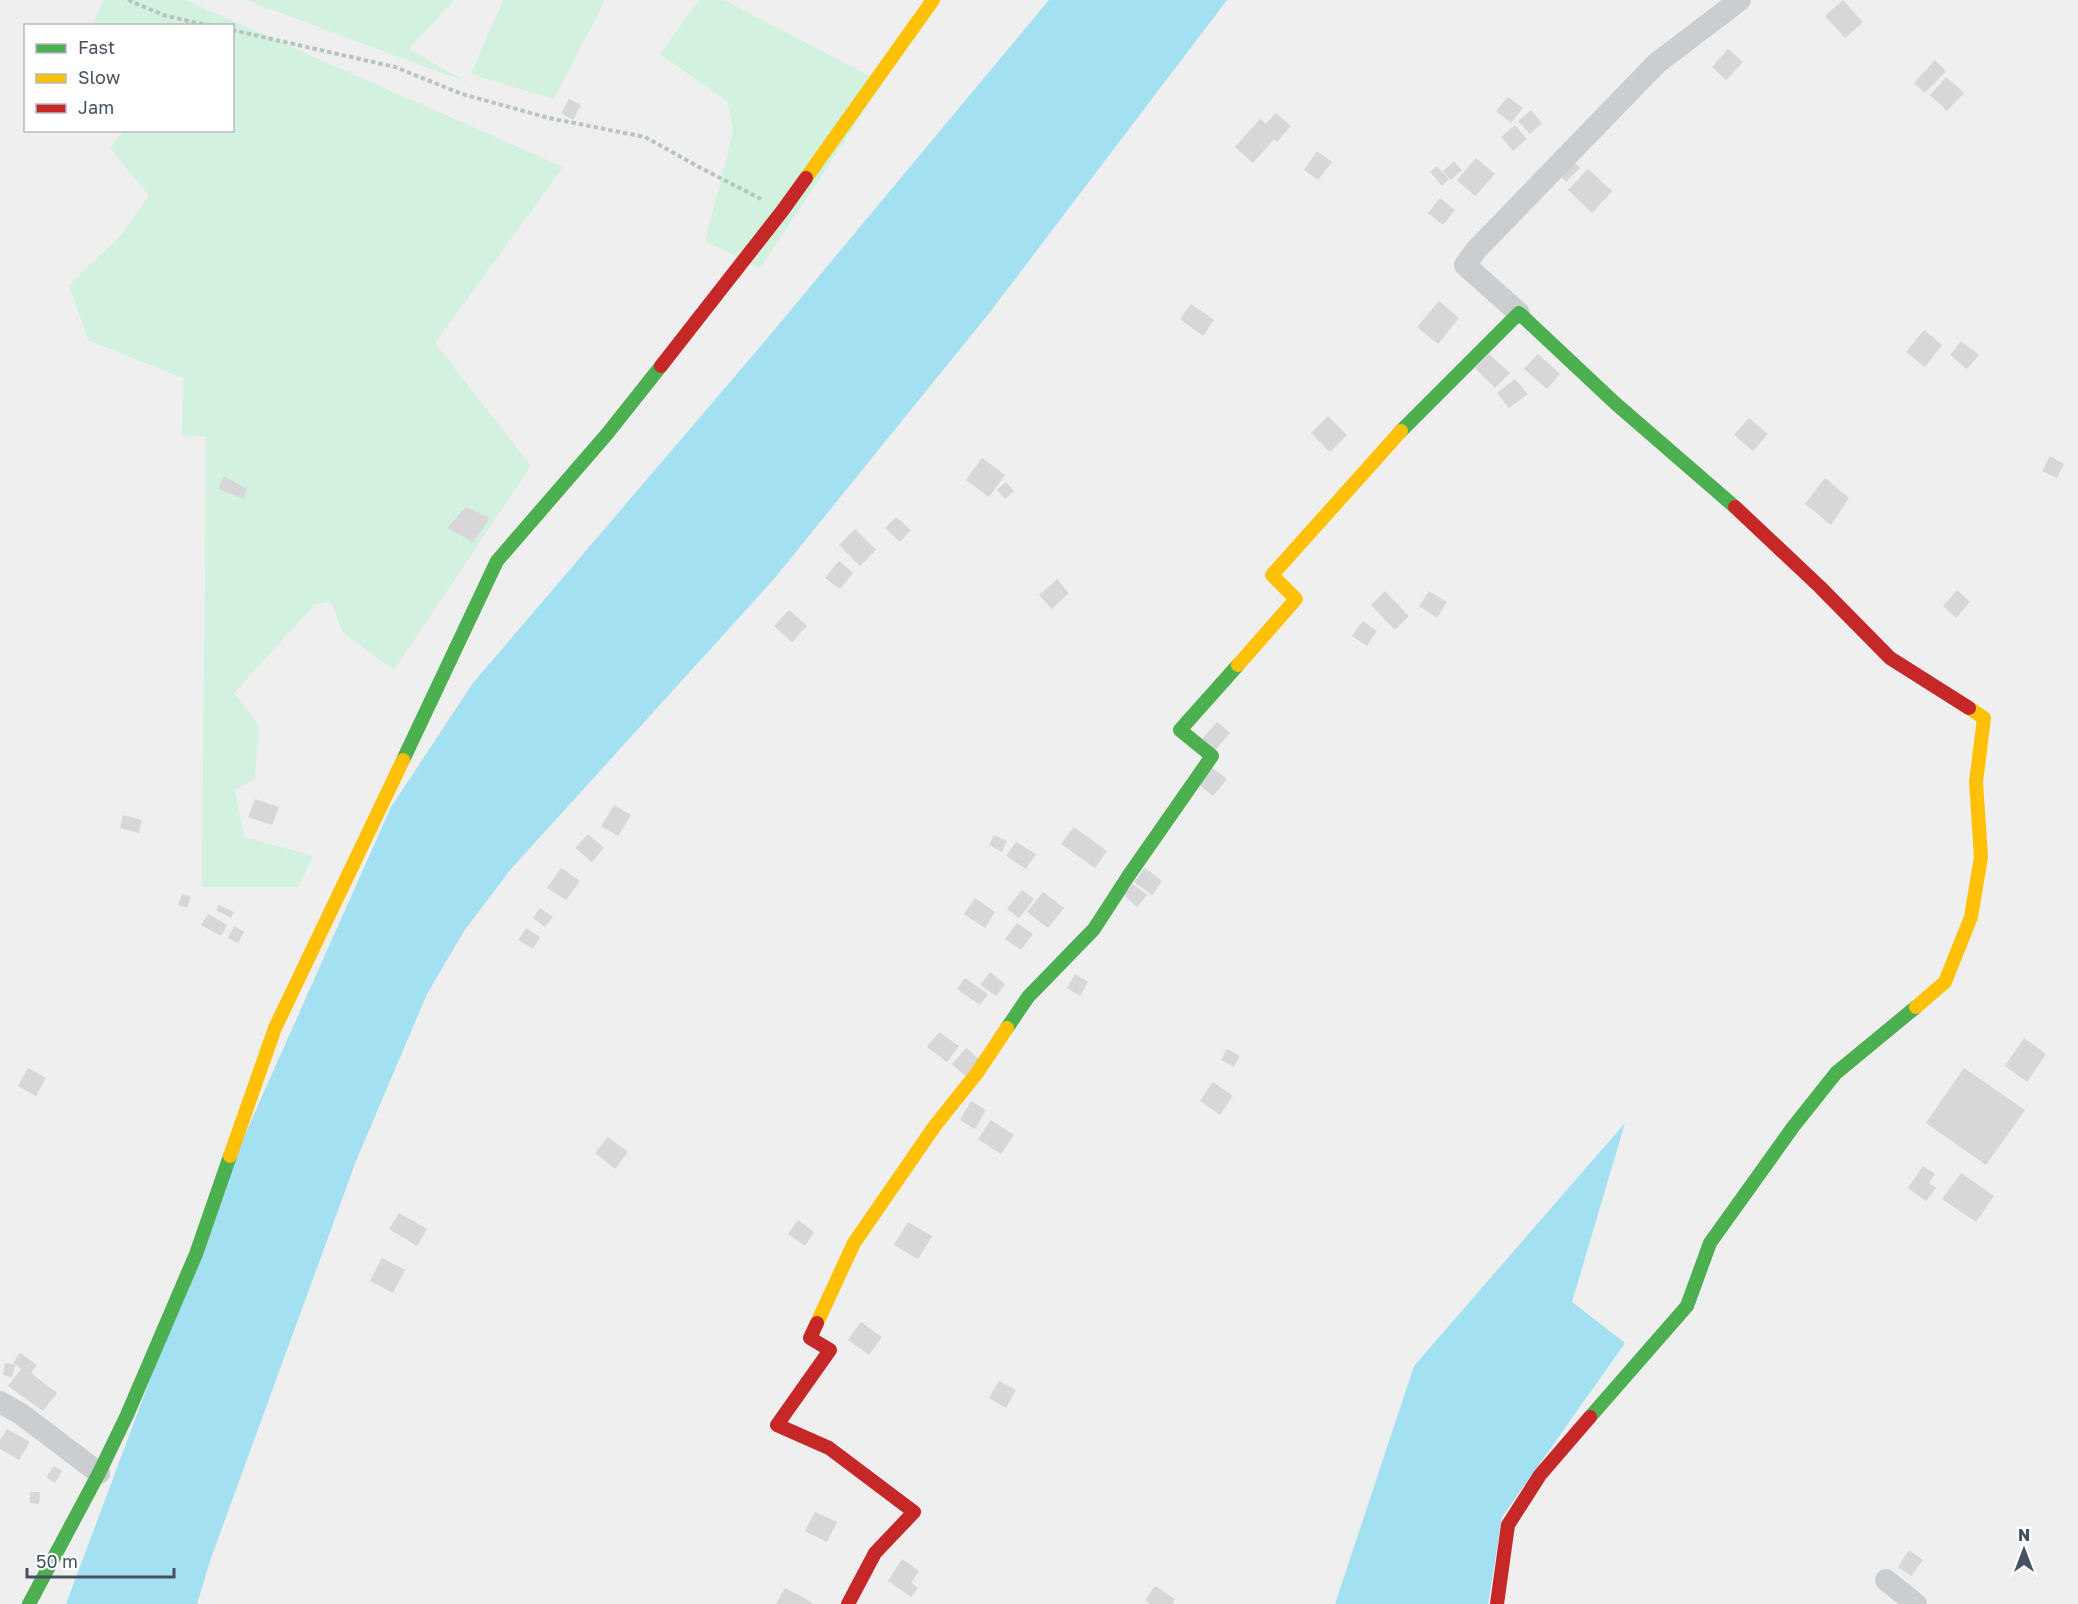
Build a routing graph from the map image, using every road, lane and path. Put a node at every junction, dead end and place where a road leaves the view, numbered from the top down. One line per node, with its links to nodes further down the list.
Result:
1 (128, 0): 4 (path)
2 (933, 0): 6 (street)
3 (1740, 0): 7 (street)
4 (203, 24)
5 (234, 30): 6 (path)
6 (783, 210): 9 (street)
7 (1519, 313): 12 (street); 13 (street)
8 (0, 1402): 9 (street)
9 (99, 1473): 11 (street)
10 (1886, 1580): 14 (street)
11 (29, 1604)
12 (848, 1604)
13 (1497, 1604)
14 (1916, 1604)

